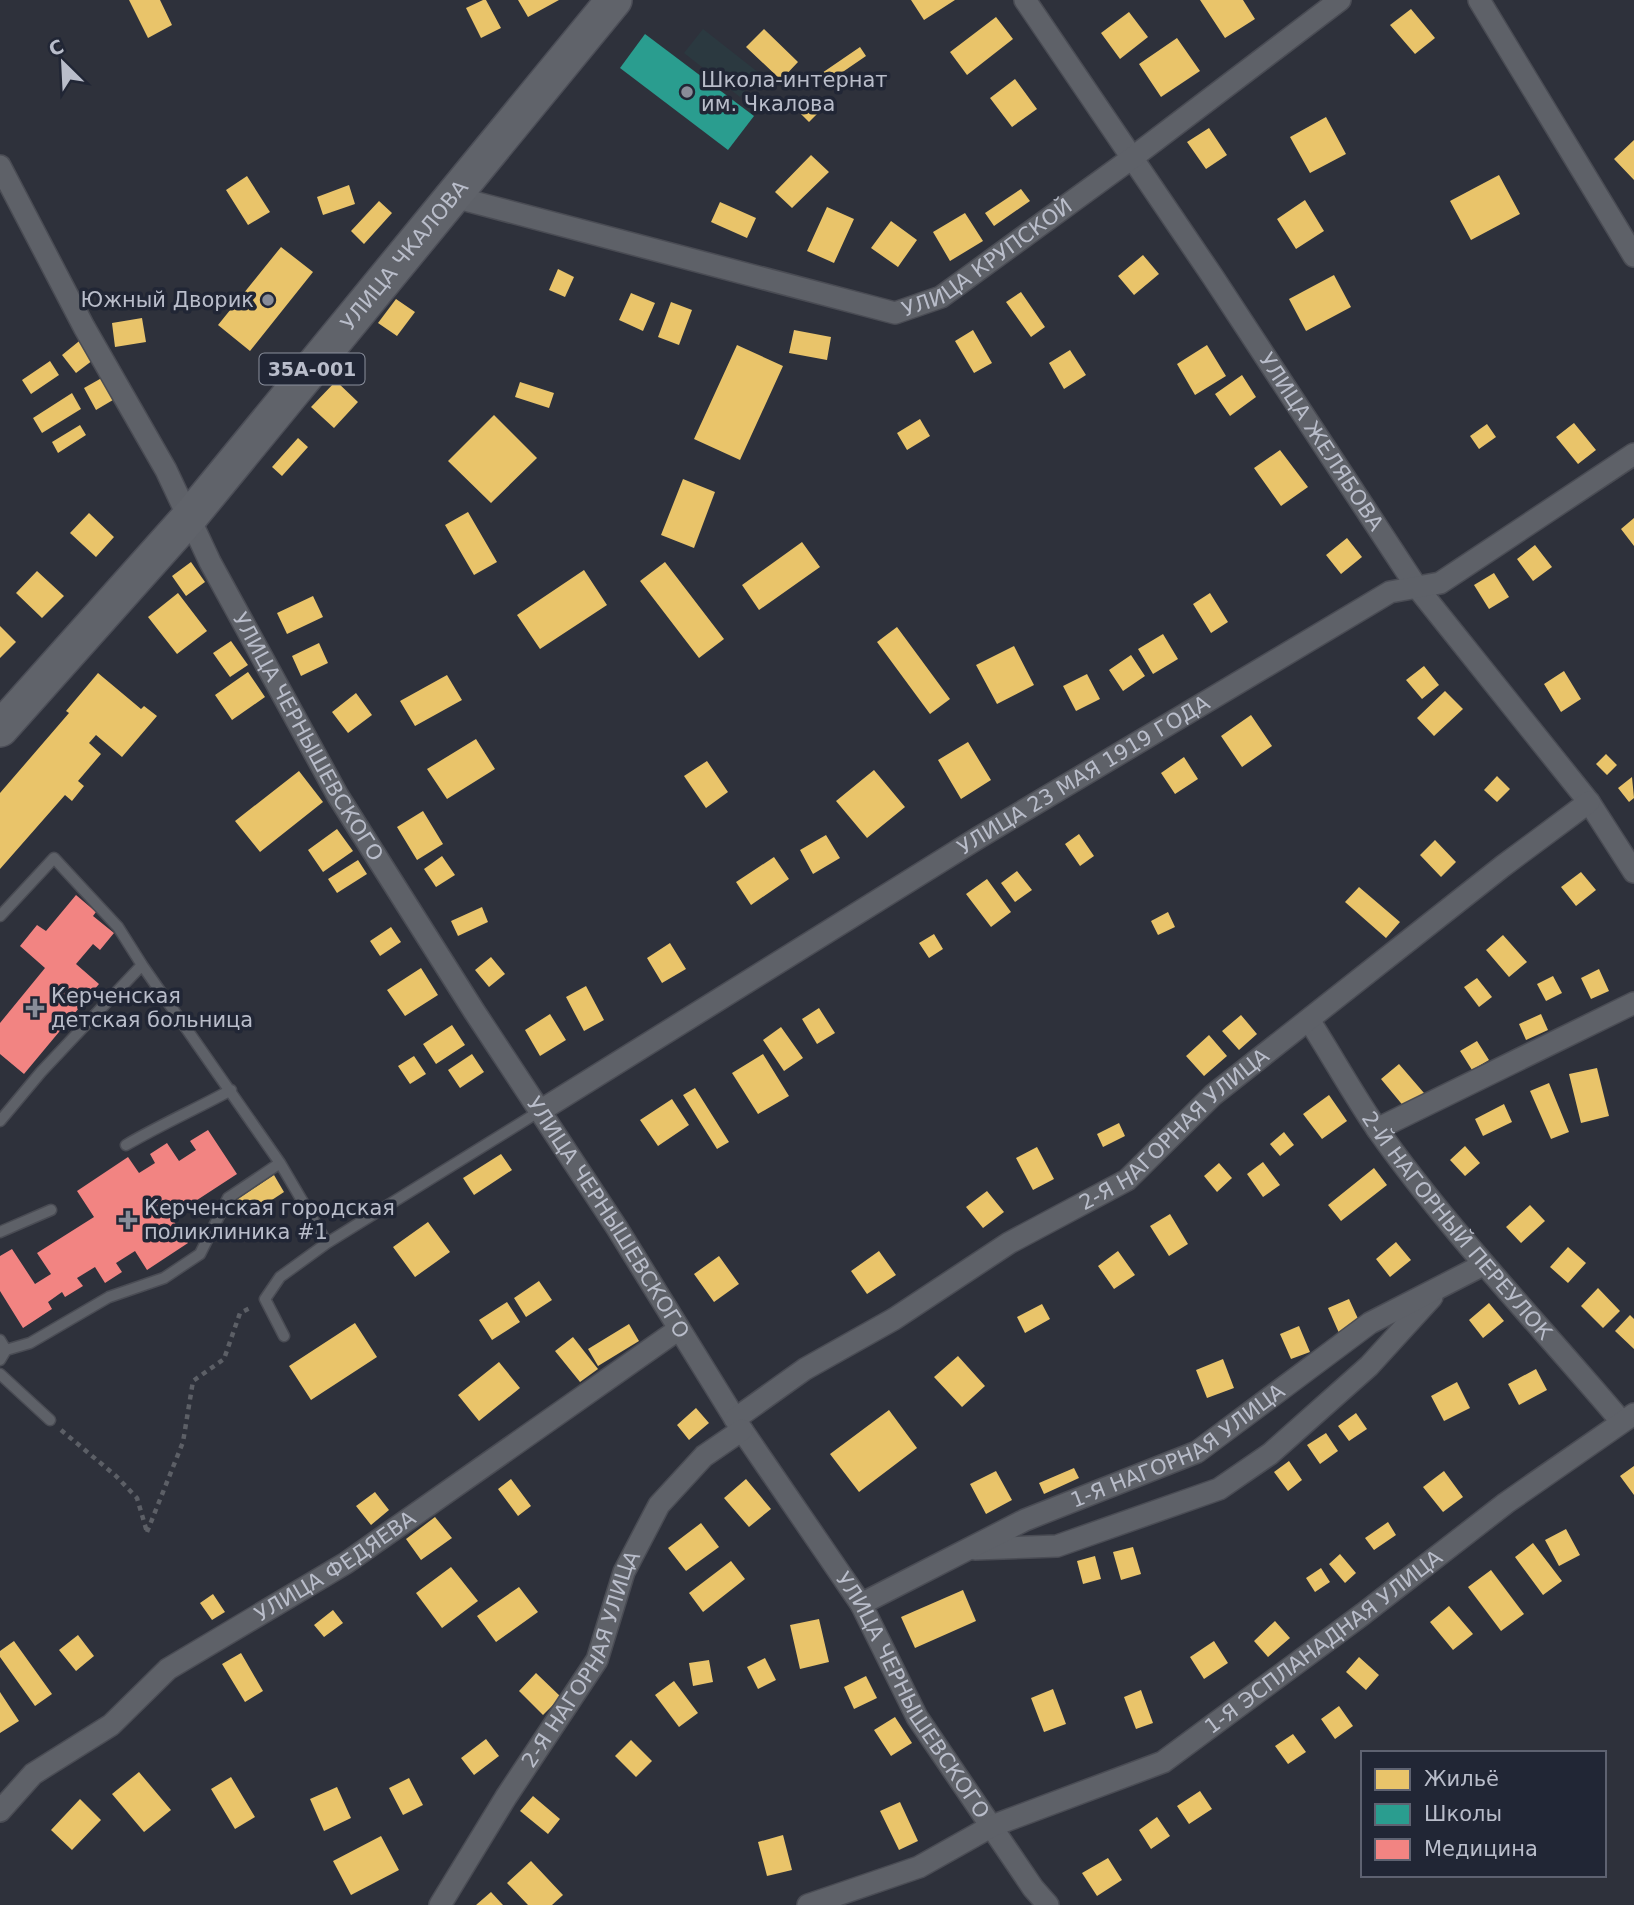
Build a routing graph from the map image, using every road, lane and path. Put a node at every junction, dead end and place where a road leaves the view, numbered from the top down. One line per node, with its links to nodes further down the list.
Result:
1 (597, 0): 8 (main road, УЛИЦА ЧКАЛОВА / 35А-001)
2 (614, 0): 8 (main road, УЛИЦА ЧКАЛОВА / 35А-001)
3 (1025, 0): 6 (street, УЛИЦА ЖЕЛЯБОВА)
4 (1340, 0): 6 (street, УЛИЦА КРУПСКОЙ)
5 (1479, 0): 9 (street)
6 (1132, 158): 8 (street, УЛИЦА КРУПСКОЙ); 12 (street, УЛИЦА ЖЕЛЯБОВА)
7 (0, 166): 11 (street, УЛИЦА ЧЕРНЫШЕВСКОГО)
8 (447, 195): 11 (main road, УЛИЦА ЧКАЛОВА / 35А-001)
9 (1634, 256)
10 (1634, 454): 12 (street, УЛИЦА 23 МАЯ 1919 ГОДА)
11 (186, 510): 13 (main road, УЛИЦА ЧКАЛОВА / 35А-001); 14 (main road, УЛИЦА ЧКАЛОВА / 35А-001); 22 (street, УЛИЦА ЧЕРНЫШЕВСКОГО)
12 (1416, 586): 15 (street, УЛИЦА ЖЕЛЯБОВА); 22 (street, УЛИЦА 23 МАЯ 1919 ГОДА)
13 (0, 710)
14 (0, 729)
15 (1589, 802): 16 (street, УЛИЦА ЖЕЛЯБОВА); 20 (street, 2-Я НАГОРНАЯ УЛИЦА)
16 (1634, 872)
17 (0, 916): 18 (lane)
18 (142, 965): 21 (lane); 23 (lane)
19 (1634, 1003): 24 (street)
20 (1309, 1020): 24 (street, 2-Й НАГОРНЫЙ ПЕРЕУЛОК); 39 (street, 2-Я НАГОРНАЯ УЛИЦА)
21 (231, 1090): 25 (lane); 26 (lane)
22 (540, 1111): 29 (lane); 33 (street, УЛИЦА ЧЕРНЫШЕВСКОГО)
23 (0, 1121)
24 (1377, 1129): 30 (street, 2-Й НАГОРНЫЙ ПЕРЕУЛОК)
25 (125, 1145)
26 (280, 1163): 29 (lane); 35 (lane)
27 (51, 1210): 28 (lane)
28 (0, 1232)
29 (327, 1243): 34 (lane)
30 (1483, 1265): 31 (street, 1-Я НАГОРНАЯ УЛИЦА); 37 (street, 2-Й НАГОРНЫЙ ПЕРЕУЛОК)
31 (1441, 1287): 40 (street, 1-Я НАГОРНАЯ УЛИЦА); 40 (street)
32 (240, 1313): 38 (path)
33 (679, 1329): 39 (street, УЛИЦА ЧЕРНЫШЕВСКОГО); 42 (street, УЛИЦА ФЕДЯЕВА)
34 (284, 1336)
35 (2, 1350)
36 (0, 1374): 38 (lane)
37 (1627, 1417): 43 (street, 1-Я ЭСПЛАНАДНАЯ УЛИЦА)
38 (50, 1420)
39 (738, 1424): 41 (street, УЛИЦА ЧЕРНЫШЕВСКОГО); 45 (street, 2-Я НАГОРНАЯ УЛИЦА)
40 (969, 1549): 41 (street, 1-Я НАГОРНАЯ УЛИЦА)
41 (861, 1604): 43 (street, УЛИЦА ЧЕРНЫШЕВСКОГО)
42 (0, 1811)
43 (992, 1826): 44 (street, УЛИЦА ЧЕРНЫШЕВСКОГО); 46 (street, 1-Я ЭСПЛАНАДНАЯ УЛИЦА)
44 (1032, 1897): 47 (street, УЛИЦА ЧЕРНЫШЕВСКОГО)
45 (440, 1905)
46 (808, 1905)
47 (1048, 1905)

